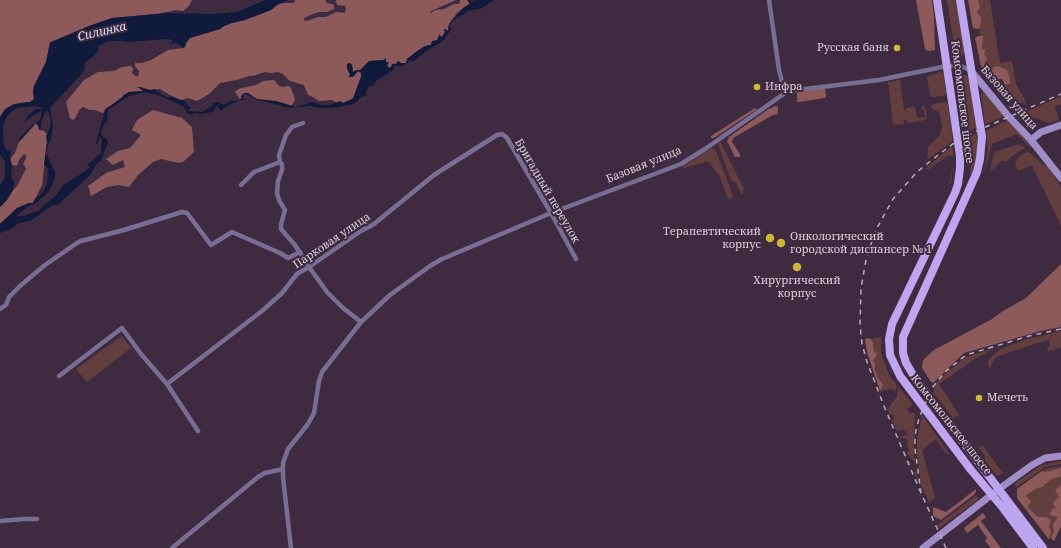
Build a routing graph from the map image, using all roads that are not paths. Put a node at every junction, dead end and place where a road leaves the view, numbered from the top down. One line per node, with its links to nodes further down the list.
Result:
1 (769, 0): 6 (street)
2 (936, 0): 4 (main road, Комсомольское шоссе)
3 (960, 0): 5 (main road, Комсомольское шоссе)
4 (947, 66): 5 (street, Базовая улица); 6 (street, Базовая улица); 26 (main road, Комсомольское шоссе)
5 (972, 72): 10 (street, Базовая улица); 25 (main road, Комсомольское шоссе)
6 (788, 91): 14 (street, Базовая улица)
7 (303, 123): 11 (street)
8 (1061, 125): 10 (street)
9 (502, 134): 14 (street, Бригадный переулок); 17 (street, Парковая улица)
10 (1031, 140): 12 (street, Базовая улица)
11 (280, 162): 13 (street); 15 (street)
12 (1060, 176)
13 (241, 185)
14 (551, 213): 16 (street, Бригадный переулок); 19 (street, Базовая улица)
15 (300, 252): 17 (street); 18 (street)
16 (576, 259)
17 (309, 268): 19 (street); 21 (street, Парковая улица)
18 (0, 309)
19 (361, 322): 24 (street, Базовая улица)
20 (59, 376): 21 (street)
21 (167, 384): 22 (street)
22 (198, 431)
23 (1061, 456): 25 (street)
24 (282, 469): 29 (street); 30 (street)
25 (999, 489): 26 (street); 33 (main road, Комсомольское шоссе)
26 (992, 495): 31 (street); 32 (main road, Комсомольское шоссе)
27 (37, 519): 28 (street)
28 (0, 521)
29 (172, 548)
30 (291, 548)
31 (923, 548)
32 (1033, 548)
33 (1043, 548)

